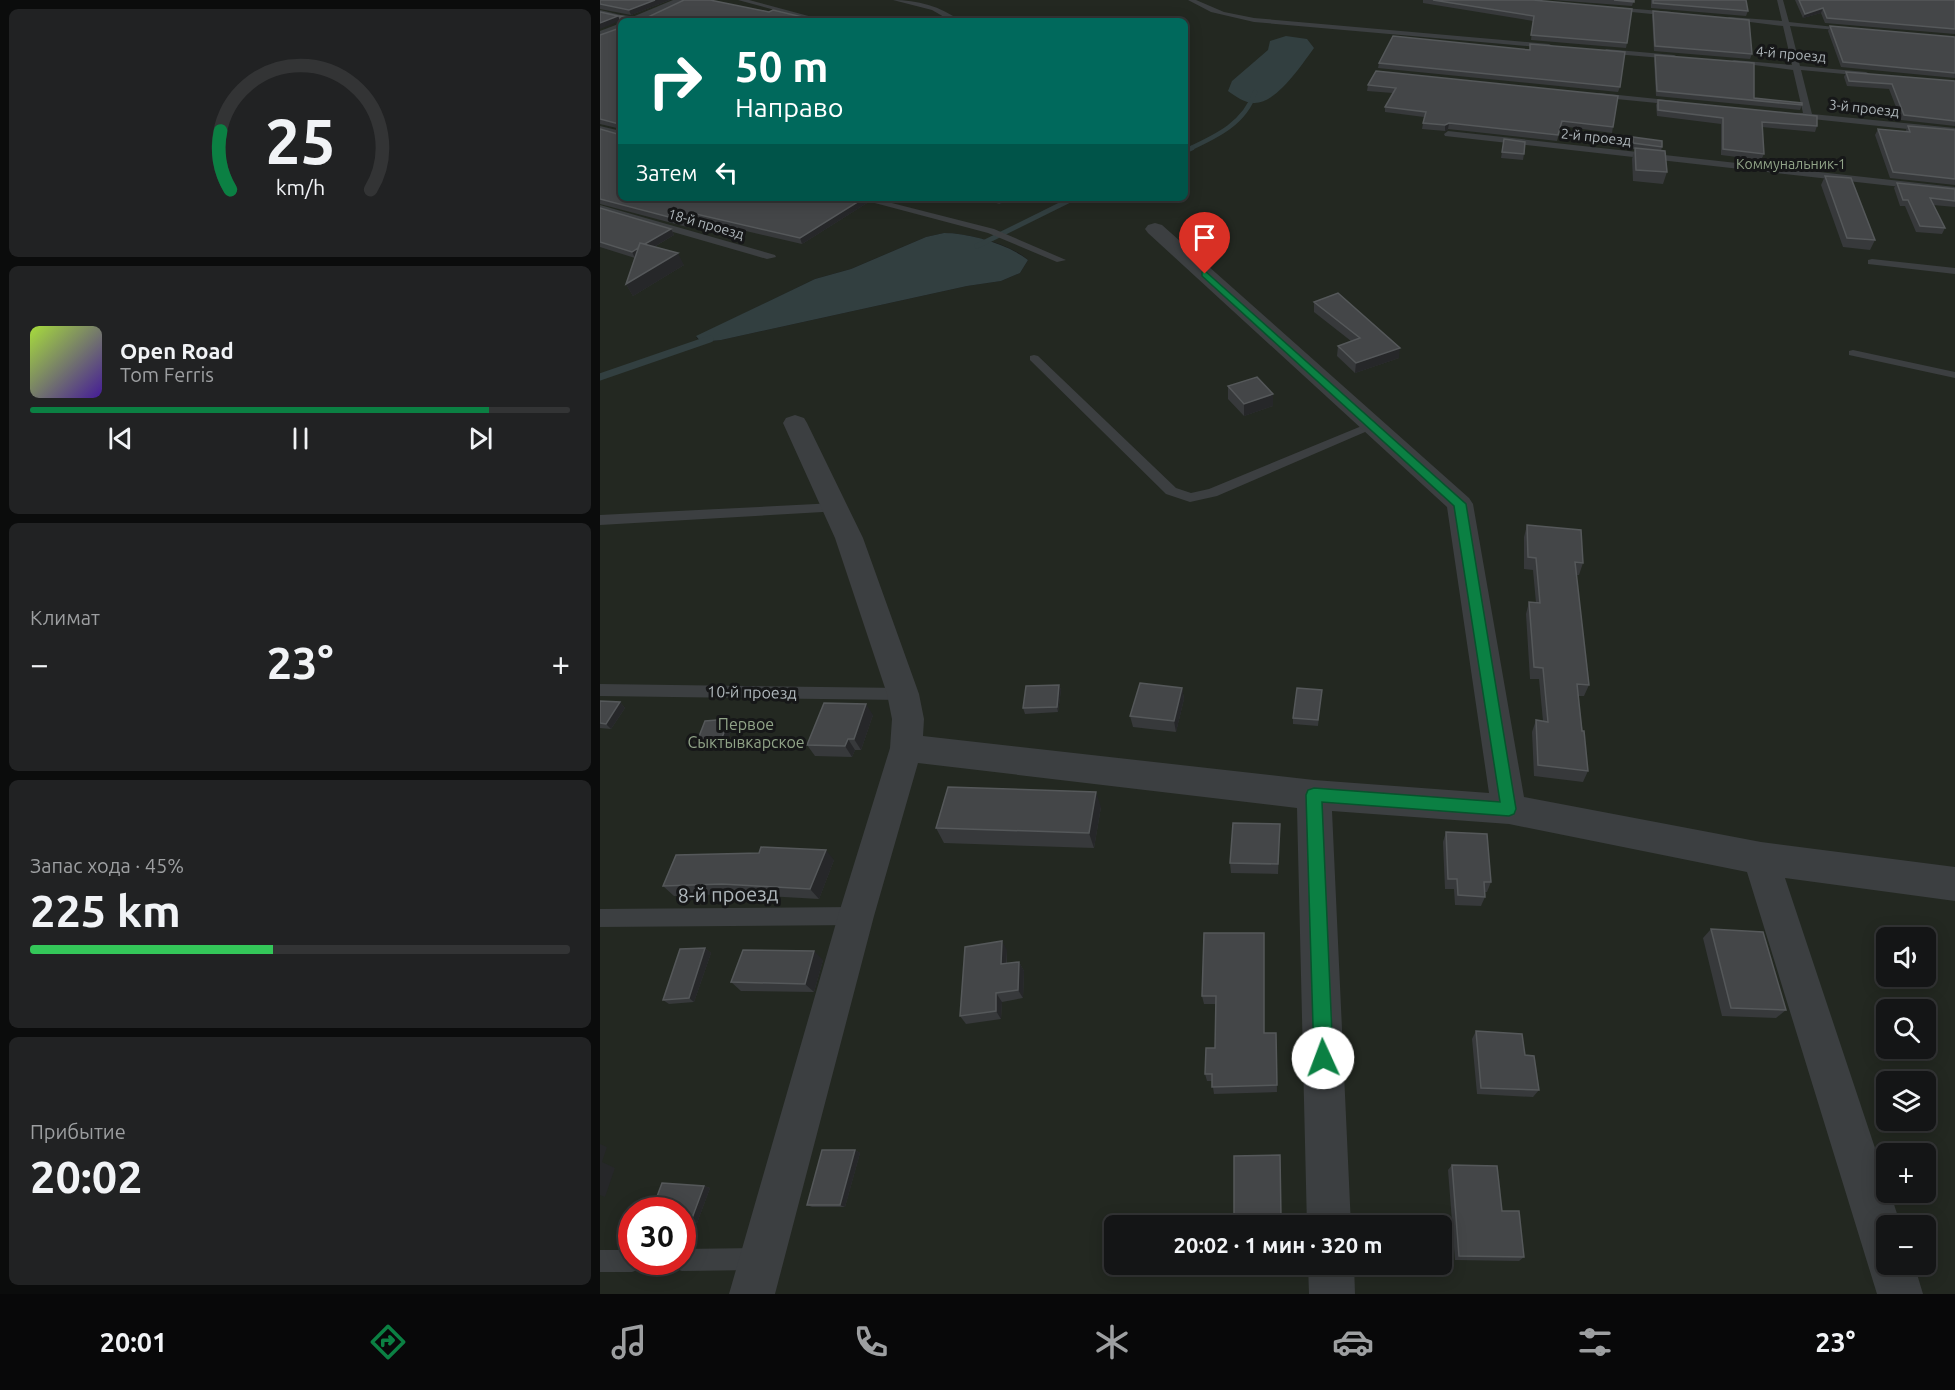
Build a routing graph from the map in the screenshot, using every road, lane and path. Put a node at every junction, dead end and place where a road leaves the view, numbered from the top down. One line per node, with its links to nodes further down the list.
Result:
1 (685, 0): 10 (street)
2 (741, 0): 11 (lane)
3 (896, 0): 12 (lane)
4 (1191, 0): 18 (lane)
5 (1780, 0): 14 (lane)
6 (1601, 8): 8 (lane)
7 (600, 12): 9 (lane)
8 (1681, 15)
9 (625, 18)
10 (645, 18)
11 (811, 18)
12 (950, 18)
13 (1716, 18): 14 (lane)
14 (1785, 23): 16 (lane); 22 (lane)
15 (618, 28): 17 (street)
16 (1853, 29)
17 (600, 36)
18 (1562, 47)
19 (1597, 50): 20 (lane)
20 (1680, 58)
21 (1727, 62): 22 (lane, 4-й проезд)
22 (1798, 68): 23 (lane, 4-й проезд); 27 (lane)
23 (1876, 75)
24 (1587, 94): 25 (lane)
25 (1692, 105)
26 (1785, 114): 27 (lane, 3-й проезд)
27 (1808, 116): 29 (lane, 3-й проезд)
28 (600, 129): 30 (lane)
29 (1955, 131)
30 (618, 133)
31 (1448, 134): 32 (lane, 2-й проезд)
32 (1955, 190)
33 (873, 201): 37 (lane)
34 (600, 208): 36 (lane, 18-й проезд)
35 (1155, 229): 44 (street)
36 (771, 257)
37 (1061, 260)
38 (1872, 262): 39 (lane)
39 (1955, 271)
40 (1853, 353): 42 (lane)
41 (1034, 358): 44 (lane)
42 (1955, 375)
43 (795, 423): 45 (street)
44 (1373, 426): 51 (street)
45 (836, 508): 46 (lane); 48 (street)
46 (600, 520)
47 (600, 690): 48 (lane, 10-й проезд)
48 (903, 694): 49 (street)
49 (906, 748): 50 (street); 54 (street)
50 (1314, 795): 51 (street); 56 (street)
51 (1509, 809): 52 (street)
52 (1761, 858): 53 (street); 57 (street)
53 (1955, 884)
54 (856, 916): 55 (lane, 8-й проезд); 58 (street)
55 (600, 918)
56 (1329, 1215)
57 (1876, 1219)
58 (763, 1258): 59 (lane); 64 (street)
59 (696, 1260)
60 (600, 1261): 61 (lane)
61 (618, 1261)
62 (1331, 1275): 65 (street)
63 (1894, 1275): 66 (street)
64 (752, 1294)
65 (1332, 1294)
66 (1900, 1294)

